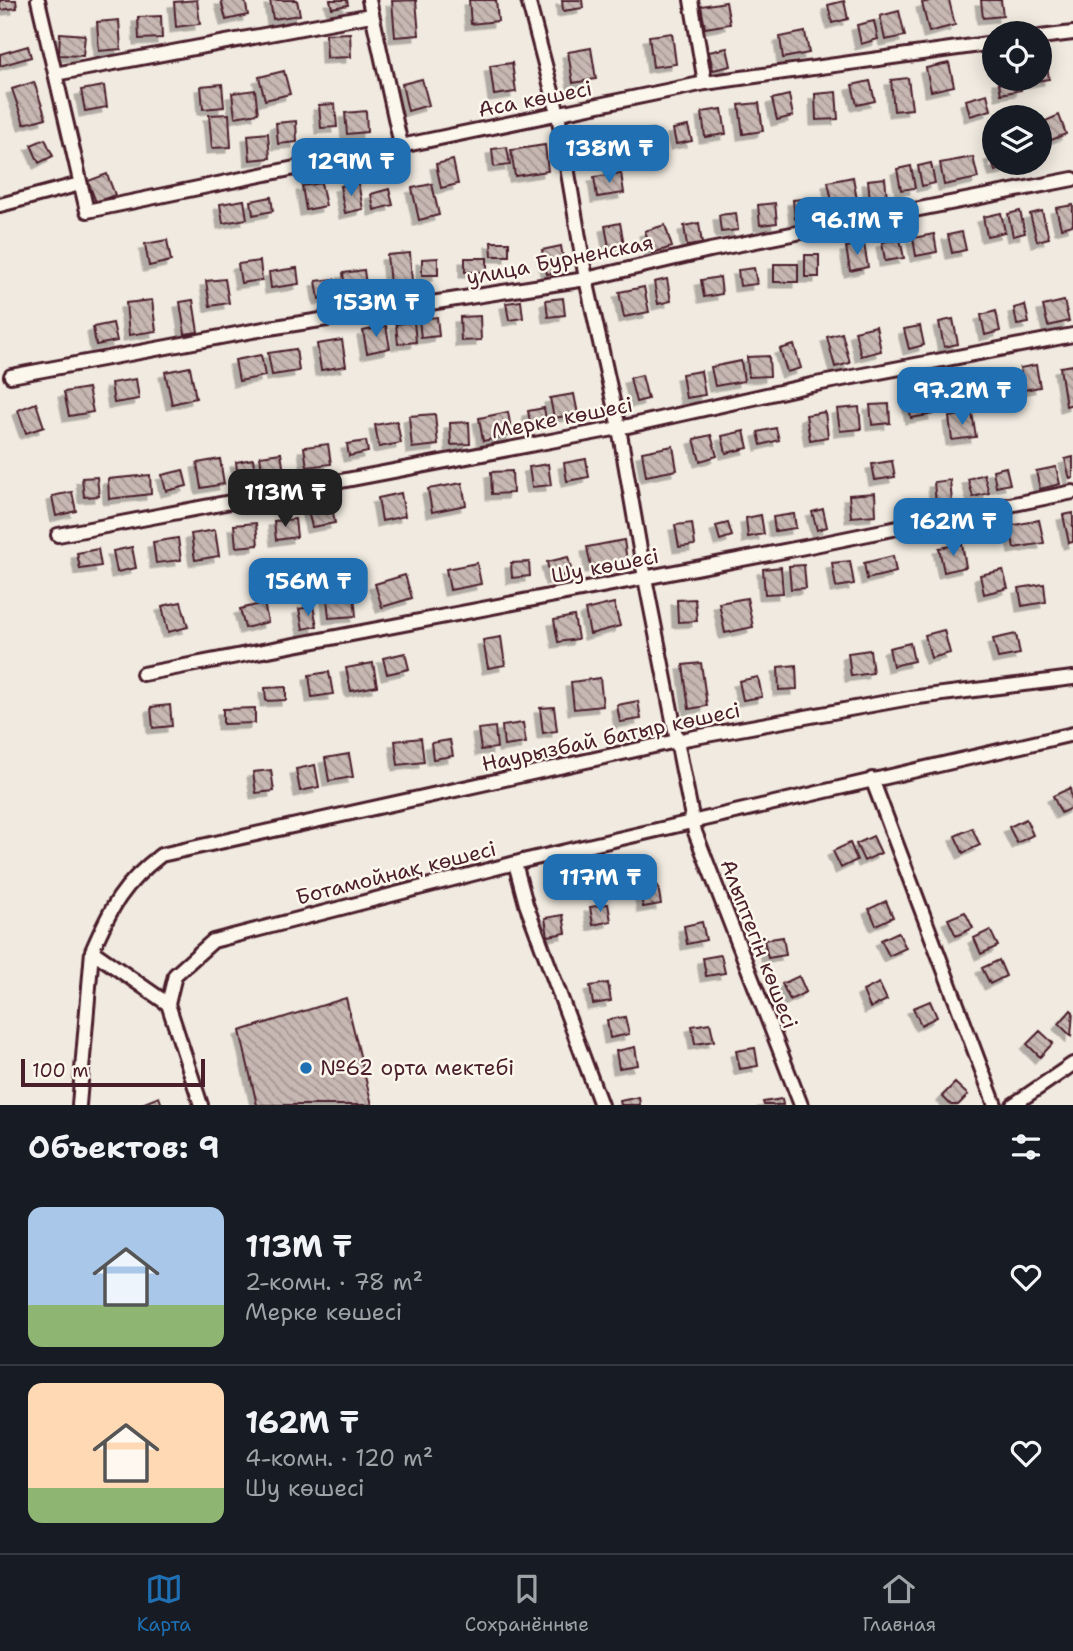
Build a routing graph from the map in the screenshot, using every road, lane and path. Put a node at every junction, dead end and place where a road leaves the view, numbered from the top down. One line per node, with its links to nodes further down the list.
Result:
1 (38, 0): 9 (street)
2 (369, 0): 5 (street)
3 (528, 0): 11 (street, Алыптегін көшесі)
4 (691, 0): 10 (street)
5 (371, 15): 9 (street); 12 (street)
6 (1073, 33): 7 (street)
7 (1052, 36)
8 (982, 45): 10 (street, Аса көшесі)
9 (55, 74): 14 (street)
10 (705, 83): 11 (street, Аса көшесі)
11 (558, 114): 12 (street, Аса көшесі); 16 (street, Алыптегін көшесі)
12 (401, 145): 14 (street, Аса көшесі)
13 (1073, 179): 16 (street, улица Бурненская)
14 (80, 184): 15 (street)
15 (0, 205)
16 (586, 279): 18 (street, улица Бурненская); 19 (street, Алыптегін көшесі)
17 (1073, 335): 19 (street, Мерке көшесі)
18 (11, 376)
19 (620, 428): 21 (street, Мерке көшесі); 22 (street, Алыптегін көшесі)
20 (1073, 492): 22 (street, Шу көшесі)
21 (58, 535)
22 (645, 578): 23 (street, Шу көшесі); 26 (street, Алыптегін көшесі)
23 (144, 674)
24 (1073, 678): 26 (street, Наурызбай батыр көшесі)
25 (1073, 734): 27 (street, Ботамойнақ көшесі)
26 (677, 741): 28 (street, Алыптегін көшесі); 30 (street, Наурызбай батыр көшесі)
27 (872, 779): 28 (street, Ботамойнақ көшесі); 37 (street)
28 (693, 823): 29 (street, Ботамойнақ көшесі); 36 (street, Алыптегін көшесі)
29 (516, 863): 31 (street, Ботамойнақ көшесі); 35 (street)
30 (92, 951): 31 (street); 33 (street)
31 (168, 1004): 34 (street)
32 (1073, 1064): 38 (street)
33 (79, 1105)
34 (201, 1105)
35 (601, 1105)
36 (801, 1105)
37 (995, 1105)
38 (1013, 1105)

